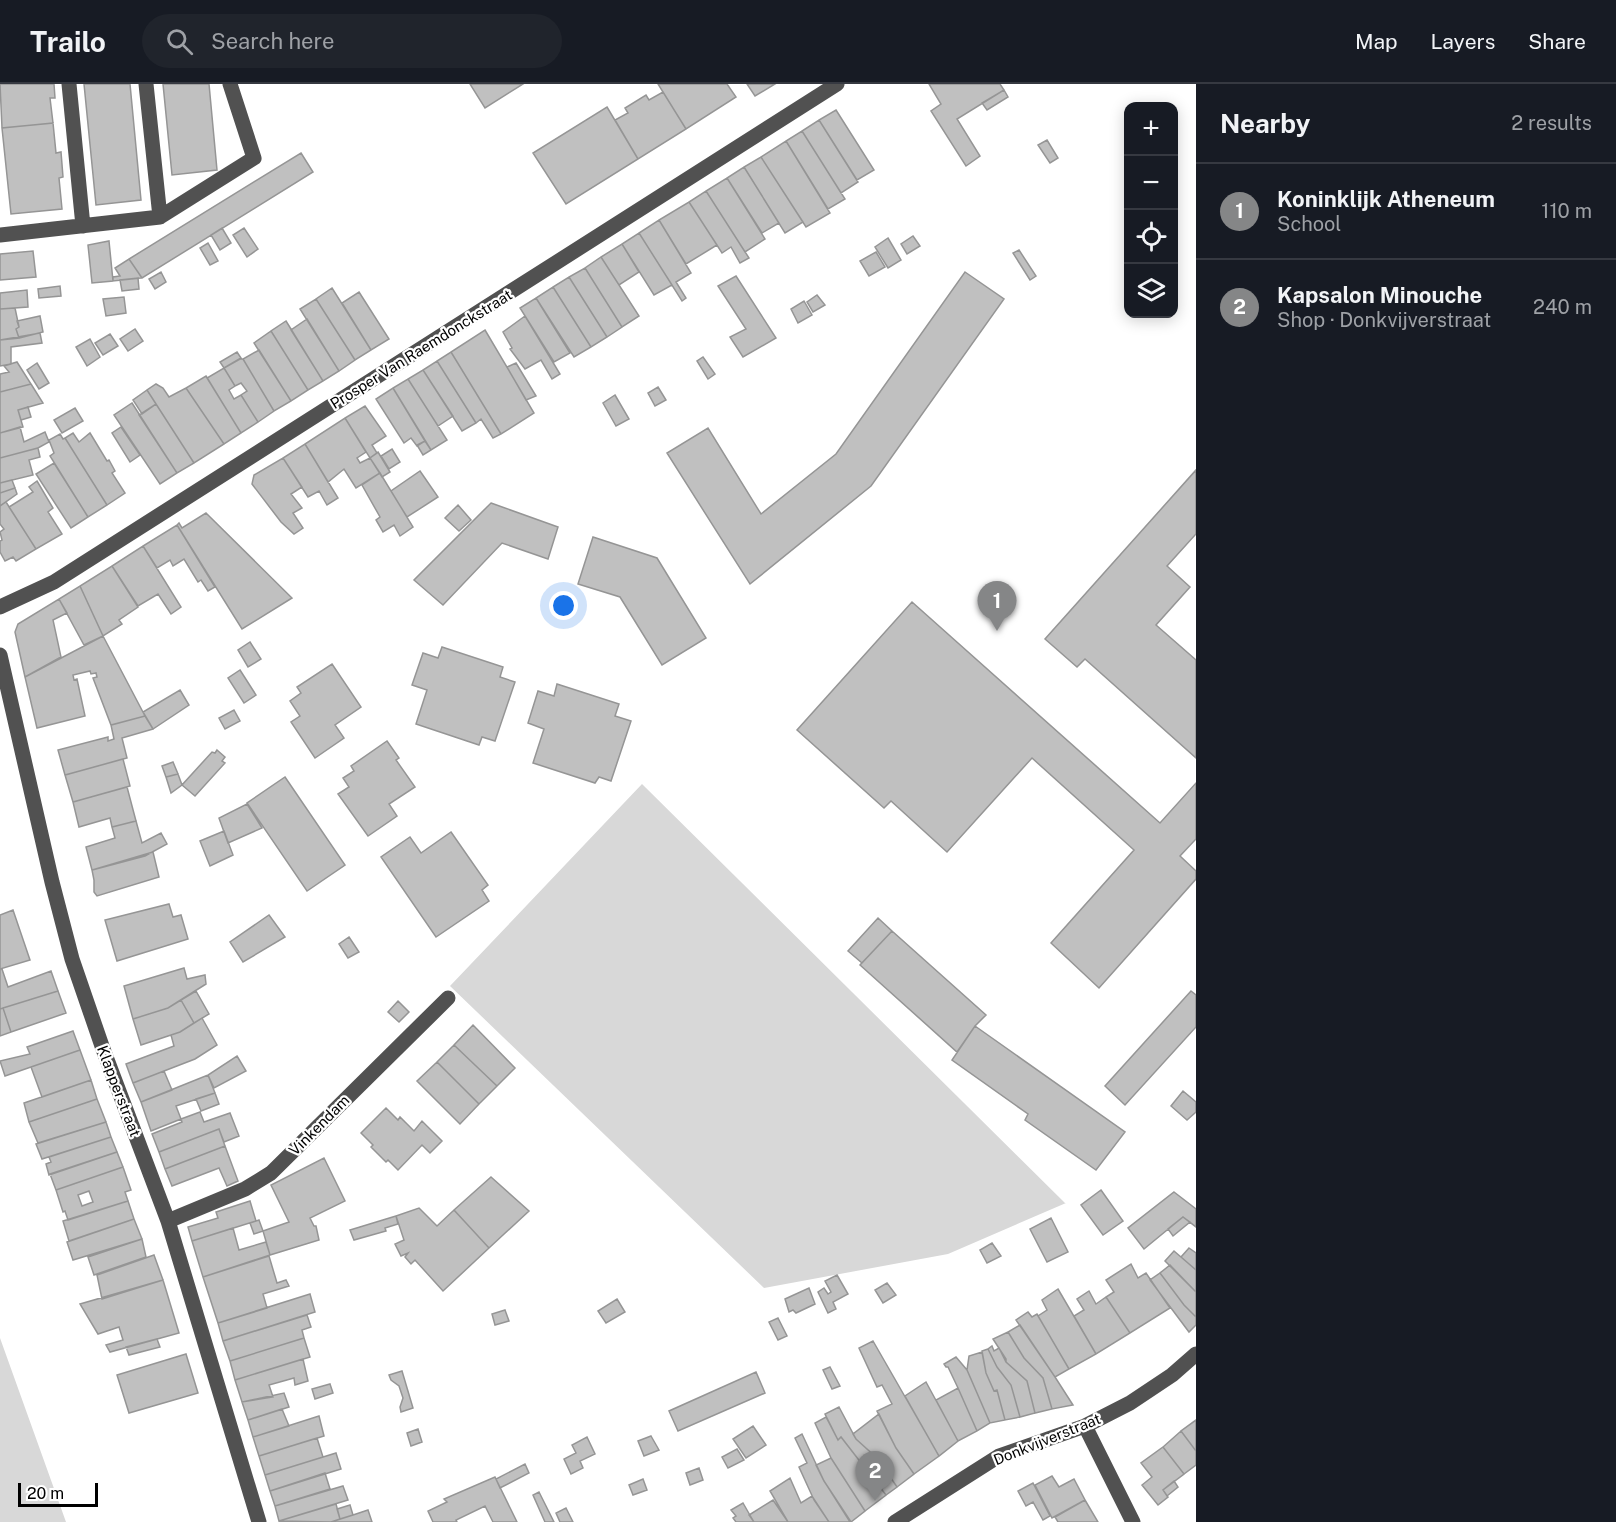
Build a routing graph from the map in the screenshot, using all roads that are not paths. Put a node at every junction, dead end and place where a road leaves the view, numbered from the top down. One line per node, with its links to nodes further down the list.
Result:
1 (69, 84): 6 (street)
2 (146, 84): 5 (street)
3 (230, 84): 5 (street)
4 (837, 84): 8 (street, Prosper Van Raemdonckstraat)
5 (160, 217): 6 (street)
6 (83, 226): 7 (street)
7 (0, 235)
8 (0, 607)
9 (0, 655): 11 (street, Klapperstraat)
10 (448, 998): 11 (street, Vinkendam)
11 (168, 1221): 14 (street, Klapperstraat)
12 (1196, 1354): 13 (street, Donkvijverstraat)
13 (1085, 1426): 15 (street, Donkvijverstraat); 16 (street)
14 (259, 1522)
15 (895, 1522)
16 (1133, 1522)

